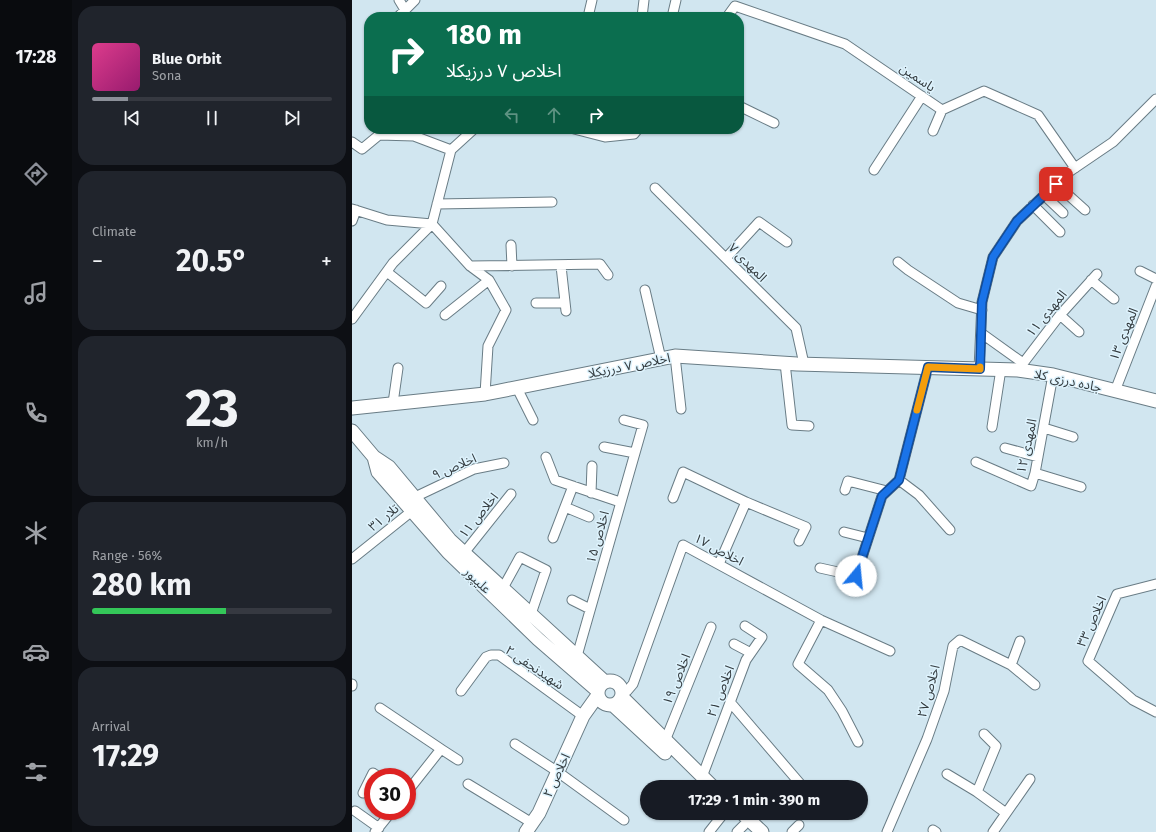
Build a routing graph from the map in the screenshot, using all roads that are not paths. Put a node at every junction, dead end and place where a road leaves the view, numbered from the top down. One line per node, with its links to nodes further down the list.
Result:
1 (399, 0): 6 (street)
2 (415, 0): 6 (street)
3 (592, 0): 7 (street)
4 (645, 0): 8 (street)
5 (676, 0): 9 (street)
6 (405, 10)
7 (589, 12)
8 (643, 12)
9 (673, 12)
10 (731, 12): 11 (street, یاسمین)
11 (922, 96): 14 (street, یاسمین); 23 (street)
12 (1156, 99): 22 (street)
13 (744, 108): 15 (street)
14 (942, 110): 16 (street); 22 (street)
15 (774, 123)
16 (933, 130)
17 (469, 134): 21 (street)
18 (596, 134): 19 (street)
19 (634, 134)
20 (352, 142): 21 (street)
21 (451, 150): 28 (street)
22 (1075, 168): 24 (street)
23 (874, 170)
24 (1056, 184): 26 (street); 31 (street)
25 (655, 188): 38 (street, المهدی ۷)
26 (1044, 195): 29 (street); 32 (street)
27 (552, 202): 28 (street)
28 (437, 204): 34 (street)
29 (1034, 205): 35 (street); 54 (street)
30 (354, 209): 33 (street); 34 (street)
31 (1085, 210)
32 (1063, 213)
33 (352, 221)
34 (432, 224): 40 (street); 44 (street)
35 (1060, 232)
36 (787, 242): 38 (street)
37 (511, 245): 41 (street)
38 (726, 258): 63 (street, المهدی ۷)
39 (898, 262): 54 (street)
40 (470, 266): 41 (street); 47 (street)
41 (512, 266): 42 (street)
42 (561, 266): 45 (street); 52 (street)
43 (1140, 271): 46 (street)
44 (386, 272): 48 (street); 53 (street)
45 (608, 275)
46 (1156, 279)
47 (489, 280): 55 (street); 72 (street)
48 (441, 286)
49 (1156, 286): 71 (street, المهدی ۱۳)
50 (645, 290): 61 (street)
51 (1114, 299): 56 (street, المهدی ۱۱)
52 (536, 303)
53 (355, 306): 57 (street)
54 (982, 310): 59 (street)
55 (444, 315)
56 (1060, 315): 58 (street); 65 (street, المهدی ۱۱)
57 (352, 319)
58 (1079, 332)
59 (981, 333): 65 (street); 67 (street)
60 (675, 356): 61 (main road, اخلاص ۷ درزیکلا); 62 (main road, اخلاص ۷ درزیکلا); 76 (street)
61 (661, 359): 70 (main road, اخلاص ۷ درزیکلا)
62 (785, 363): 63 (main road, اخلاص ۷ درزیکلا); 79 (street)
63 (804, 364): 64 (main road, اخلاص ۷ درزیکلا)
64 (928, 367): 67 (main road, اخلاص ۷ درزیکلا); 94 (street)
65 (1021, 367): 68 (main road, جاده درزی کلا); 69 (main road, جاده درزی کلا)
66 (398, 368): 74 (street)
67 (980, 369): 68 (main road, جاده درزی کلا)
68 (1001, 369): 80 (street)
69 (1053, 375): 71 (main road, جاده درزی کلا); 81 (street, المهدی ۱۲)
70 (517, 388): 72 (main road, اخلاص ۷ درزیکلا); 77 (street)
71 (1115, 391): 73 (main road, جاده درزی کلا)
72 (485, 394): 74 (main road, اخلاص ۷ درزیکلا)
73 (1156, 401)
74 (393, 404): 75 (main road, اخلاص ۷ درزیکلا)
75 (352, 408)
76 (681, 410)
77 (533, 420)
78 (624, 420): 86 (street, اخلاص ۱۵)
79 (809, 426)
80 (992, 427)
81 (1044, 428): 83 (street); 89 (street, المهدی ۱۲)
82 (352, 431): 87 (main road, علیپور)
83 (1073, 437)
84 (604, 447): 86 (street)
85 (1005, 448): 89 (street)
86 (635, 453): 103 (street, اخلاص ۱۵)
87 (374, 457): 101 (main road, علیپور); 106 (main road, علیپور)
88 (546, 457): 95 (street)
89 (1038, 457): 93 (street, المهدی ۱۲)
90 (976, 462): 93 (street, المهدی ۱۲)
91 (504, 463): 101 (street, اخلاص ۹)
92 (592, 466): 99 (street)
93 (1035, 473): 96 (street)
94 (899, 480): 98 (street); 108 (street)
95 (572, 486): 99 (street); 105 (street)
96 (1081, 487)
97 (845, 490): 98 (street)
98 (887, 491): 111 (street)
99 (591, 492): 103 (street)
100 (511, 494): 113 (street, اخلاص ۱۱)
101 (415, 497): 113 (main road, علیپور)
102 (673, 498): 104 (street)
103 (620, 502): 120 (street, اخلاص ۱۵)
104 (746, 502): 112 (street); 115 (street)
105 (565, 508): 107 (street); 110 (street)
106 (412, 510): 114 (street, تلار ۳۱); 133 (main road, علیپور)
107 (589, 517)
108 (950, 530)
109 (844, 532): 111 (street)
110 (553, 538)
111 (868, 538): 116 (street)
112 (799, 541)
113 (464, 553): 118 (main road, علیپور)
114 (352, 559)
115 (719, 564): 122 (street, اخلاص ۱۷); 133 (street, اخلاص ۱۷)
116 (820, 568)
117 (1156, 584): 136 (street, اخلاص ۳۳)
118 (503, 588): 121 (main road, علیپور); 121 (street)
119 (572, 600): 120 (street)
120 (590, 609): 129 (street, اخلاص ۱۵)
121 (531, 614): 129 (main road, علیپور)
122 (821, 620): 127 (street, اخلاص ۱۷); 140 (street)
123 (745, 626): 128 (street, اخلاص ۲۱)
124 (711, 627): 139 (street, اخلاص ۱۹)
125 (1020, 641): 130 (street)
126 (734, 644): 128 (street)
127 (890, 651)
128 (750, 653): 134 (street, اخلاص ۲۱)
129 (577, 656): 133 (main road, علیپور)
130 (1011, 665): 131 (street, اخلاص ۲۷); 165 (street, اخلاص ۲۷)
131 (1035, 685)
132 (461, 691): 137 (street, شهیدنجفی ۲)
133 (609, 695): 137 (main road, اخلاص ۲); 139 (main road, علیپور); 147 (main road, علیپور)
134 (730, 702): 149 (street, اخلاص ۲۱); 150 (street)
135 (380, 708): 142 (street)
136 (1156, 712)
137 (583, 716): 144 (main road, اخلاص ۲)
138 (984, 734): 153 (street)
139 (665, 741): 148 (main road, علیپور)
140 (858, 742)
141 (515, 744): 144 (street)
142 (441, 749): 143 (street); 151 (street)
143 (458, 760)
144 (558, 772): 157 (street); 160 (main road, اخلاص ۲)
145 (947, 774): 153 (street)
146 (1030, 779): 155 (street)
147 (700, 780)
148 (700, 780)
149 (703, 780)
150 (797, 780)
151 (416, 781)
152 (468, 784): 160 (street)
153 (977, 792): 155 (street)
154 (355, 811): 161 (street)
155 (1006, 813): 162 (street)
156 (385, 820): 161 (street)
157 (624, 820)
158 (718, 820): 163 (street)
159 (744, 826): 164 (main road)
160 (529, 829)
161 (377, 830)
162 (998, 830)
163 (709, 832)
164 (762, 832)
165 (887, 832)

